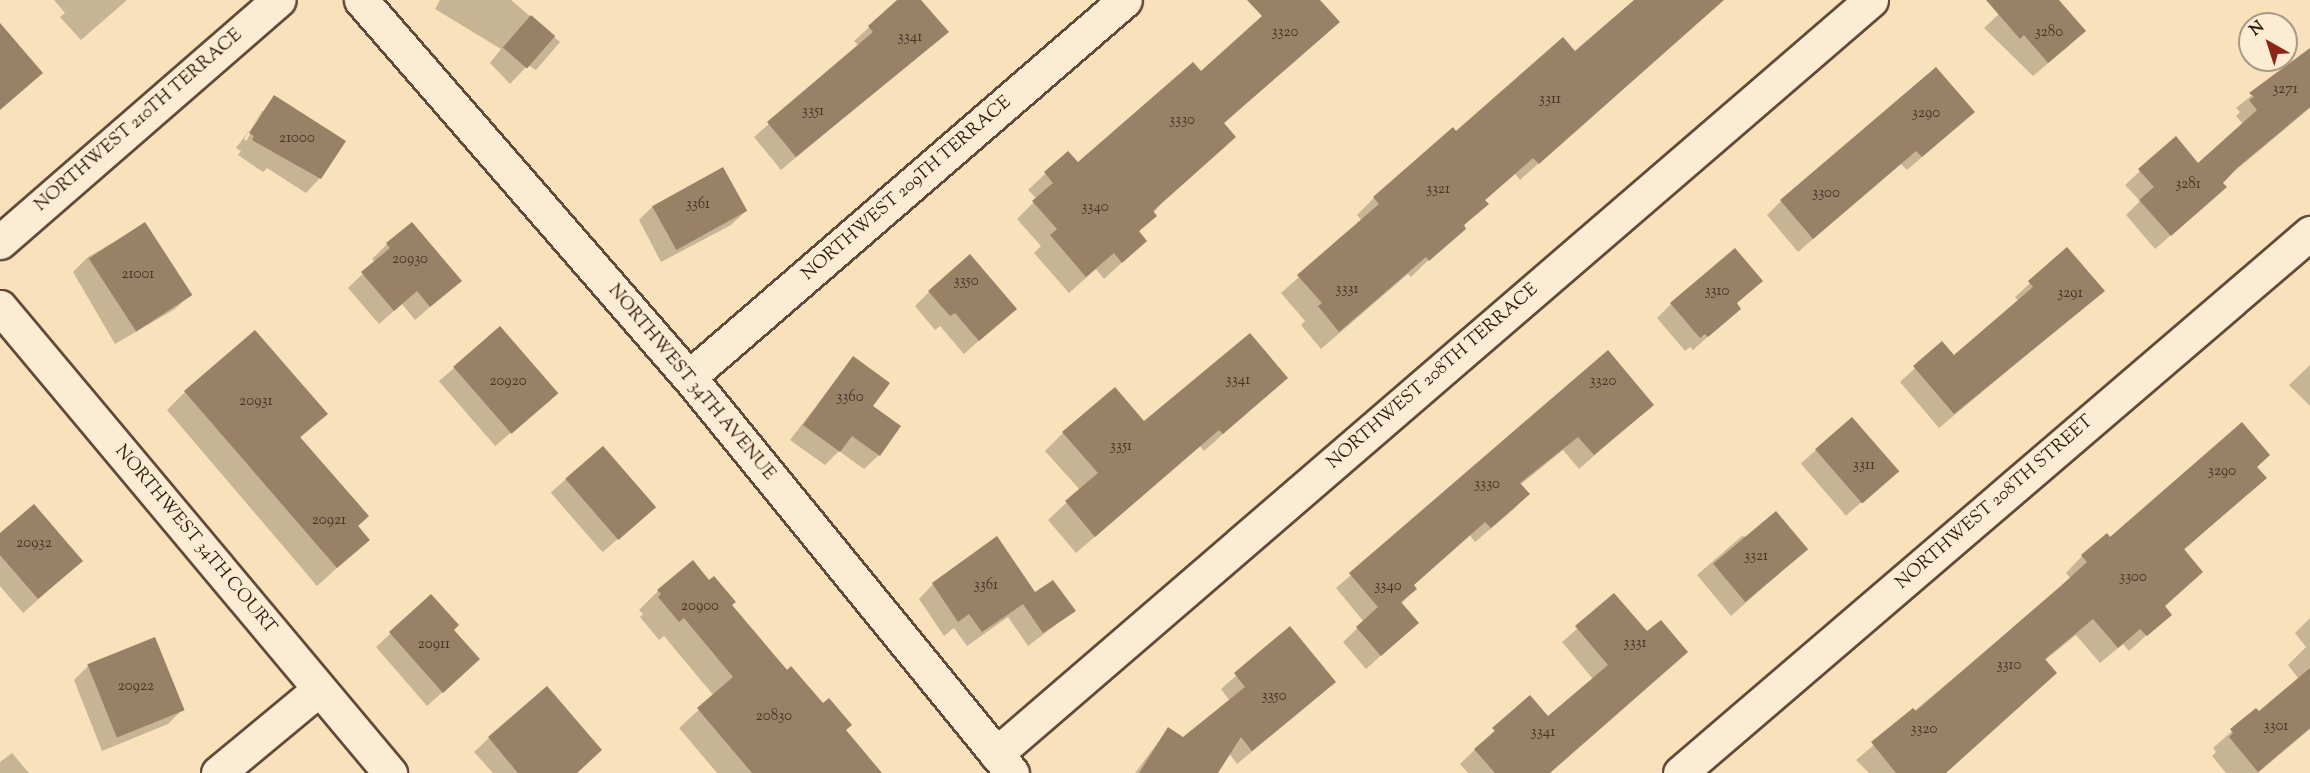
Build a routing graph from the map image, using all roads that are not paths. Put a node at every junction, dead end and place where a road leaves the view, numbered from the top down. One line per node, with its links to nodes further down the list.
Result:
1 (278, 0): 6 (street, NORTHWEST 210TH TERRACE)
2 (361, 0): 8 (street, NORTHWEST 34TH AVENUE)
3 (1125, 0): 8 (street, NORTHWEST 209TH TERRACE)
4 (1870, 0): 10 (street, NORTHWEST 208TH TERRACE)
5 (2310, 233): 13 (street, NORTHWEST 208TH STREET)
6 (0, 242)
7 (0, 307): 9 (street, NORTHWEST 34TH COURT)
8 (688, 377): 10 (street, NORTHWEST 34TH AVENUE)
9 (319, 690): 11 (street); 12 (street, NORTHWEST 34TH COURT)
10 (1004, 764)
11 (218, 773)
12 (390, 773)
13 (1680, 773)

